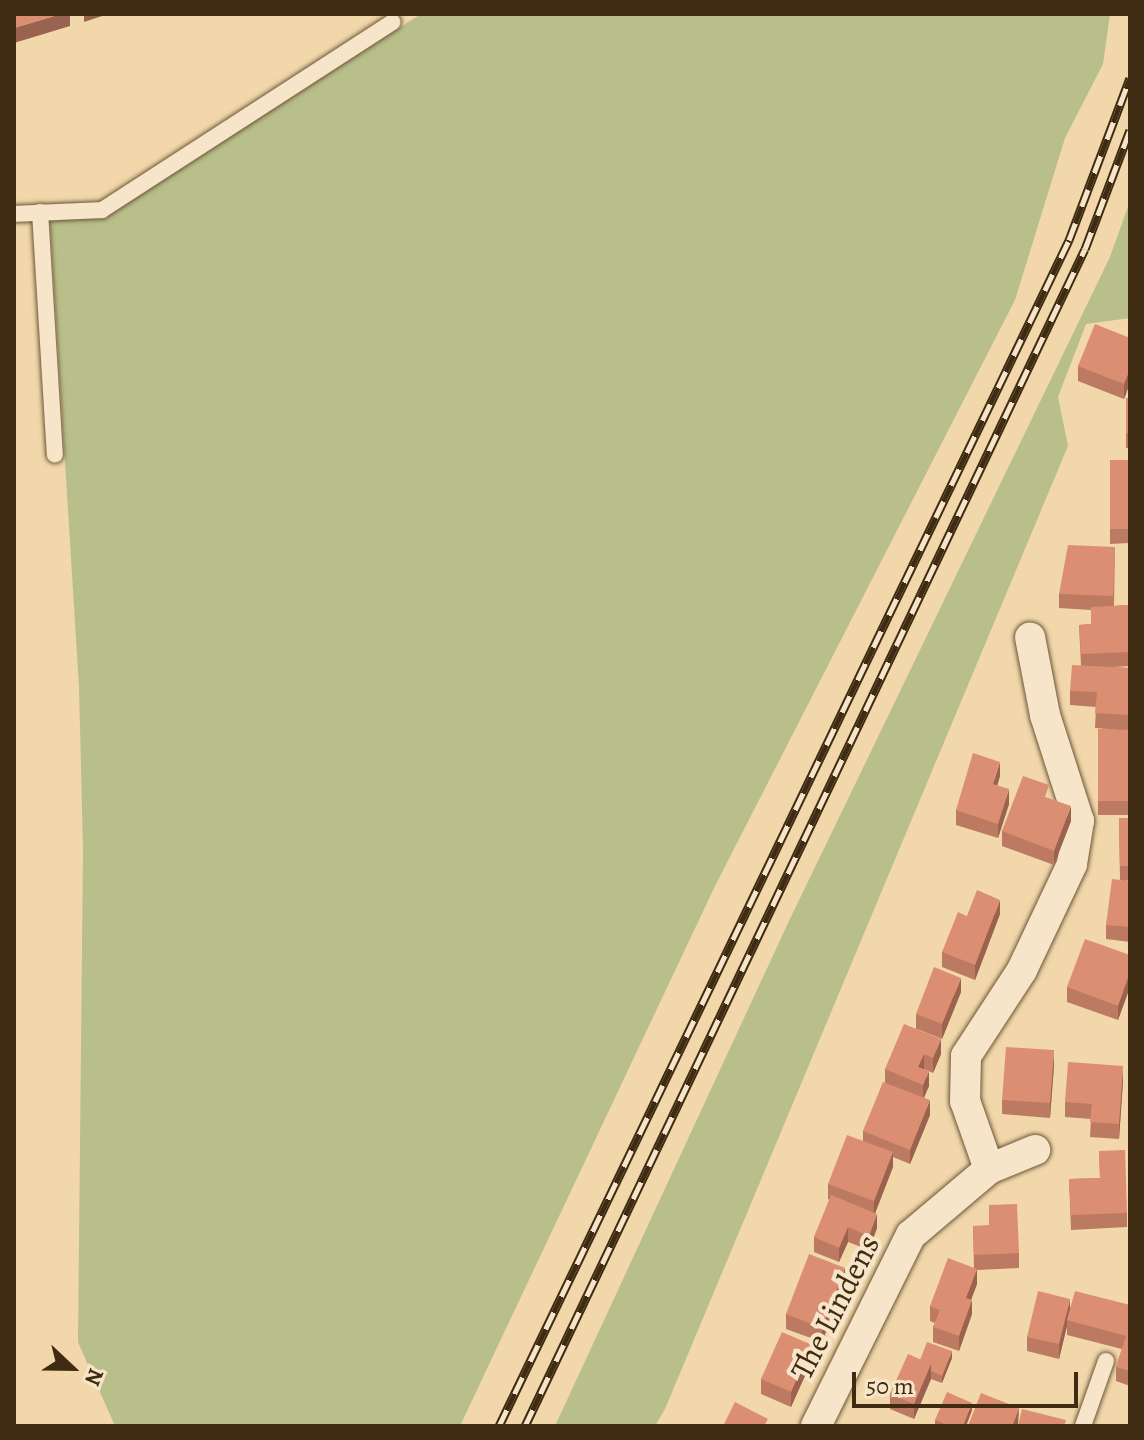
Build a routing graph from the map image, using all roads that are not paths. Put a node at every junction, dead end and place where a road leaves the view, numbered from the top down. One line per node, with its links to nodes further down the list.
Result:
1 (393, 22): 2 (lane)
2 (40, 212): 3 (lane); 4 (lane)
3 (14, 214)
4 (55, 455)
5 (1030, 637): 7 (street)
6 (1035, 1150): 7 (street, The Lindens)
7 (989, 1169): 9 (street, The Lindens)
8 (1106, 1361): 10 (lane)
9 (824, 1423)
10 (1083, 1426)

